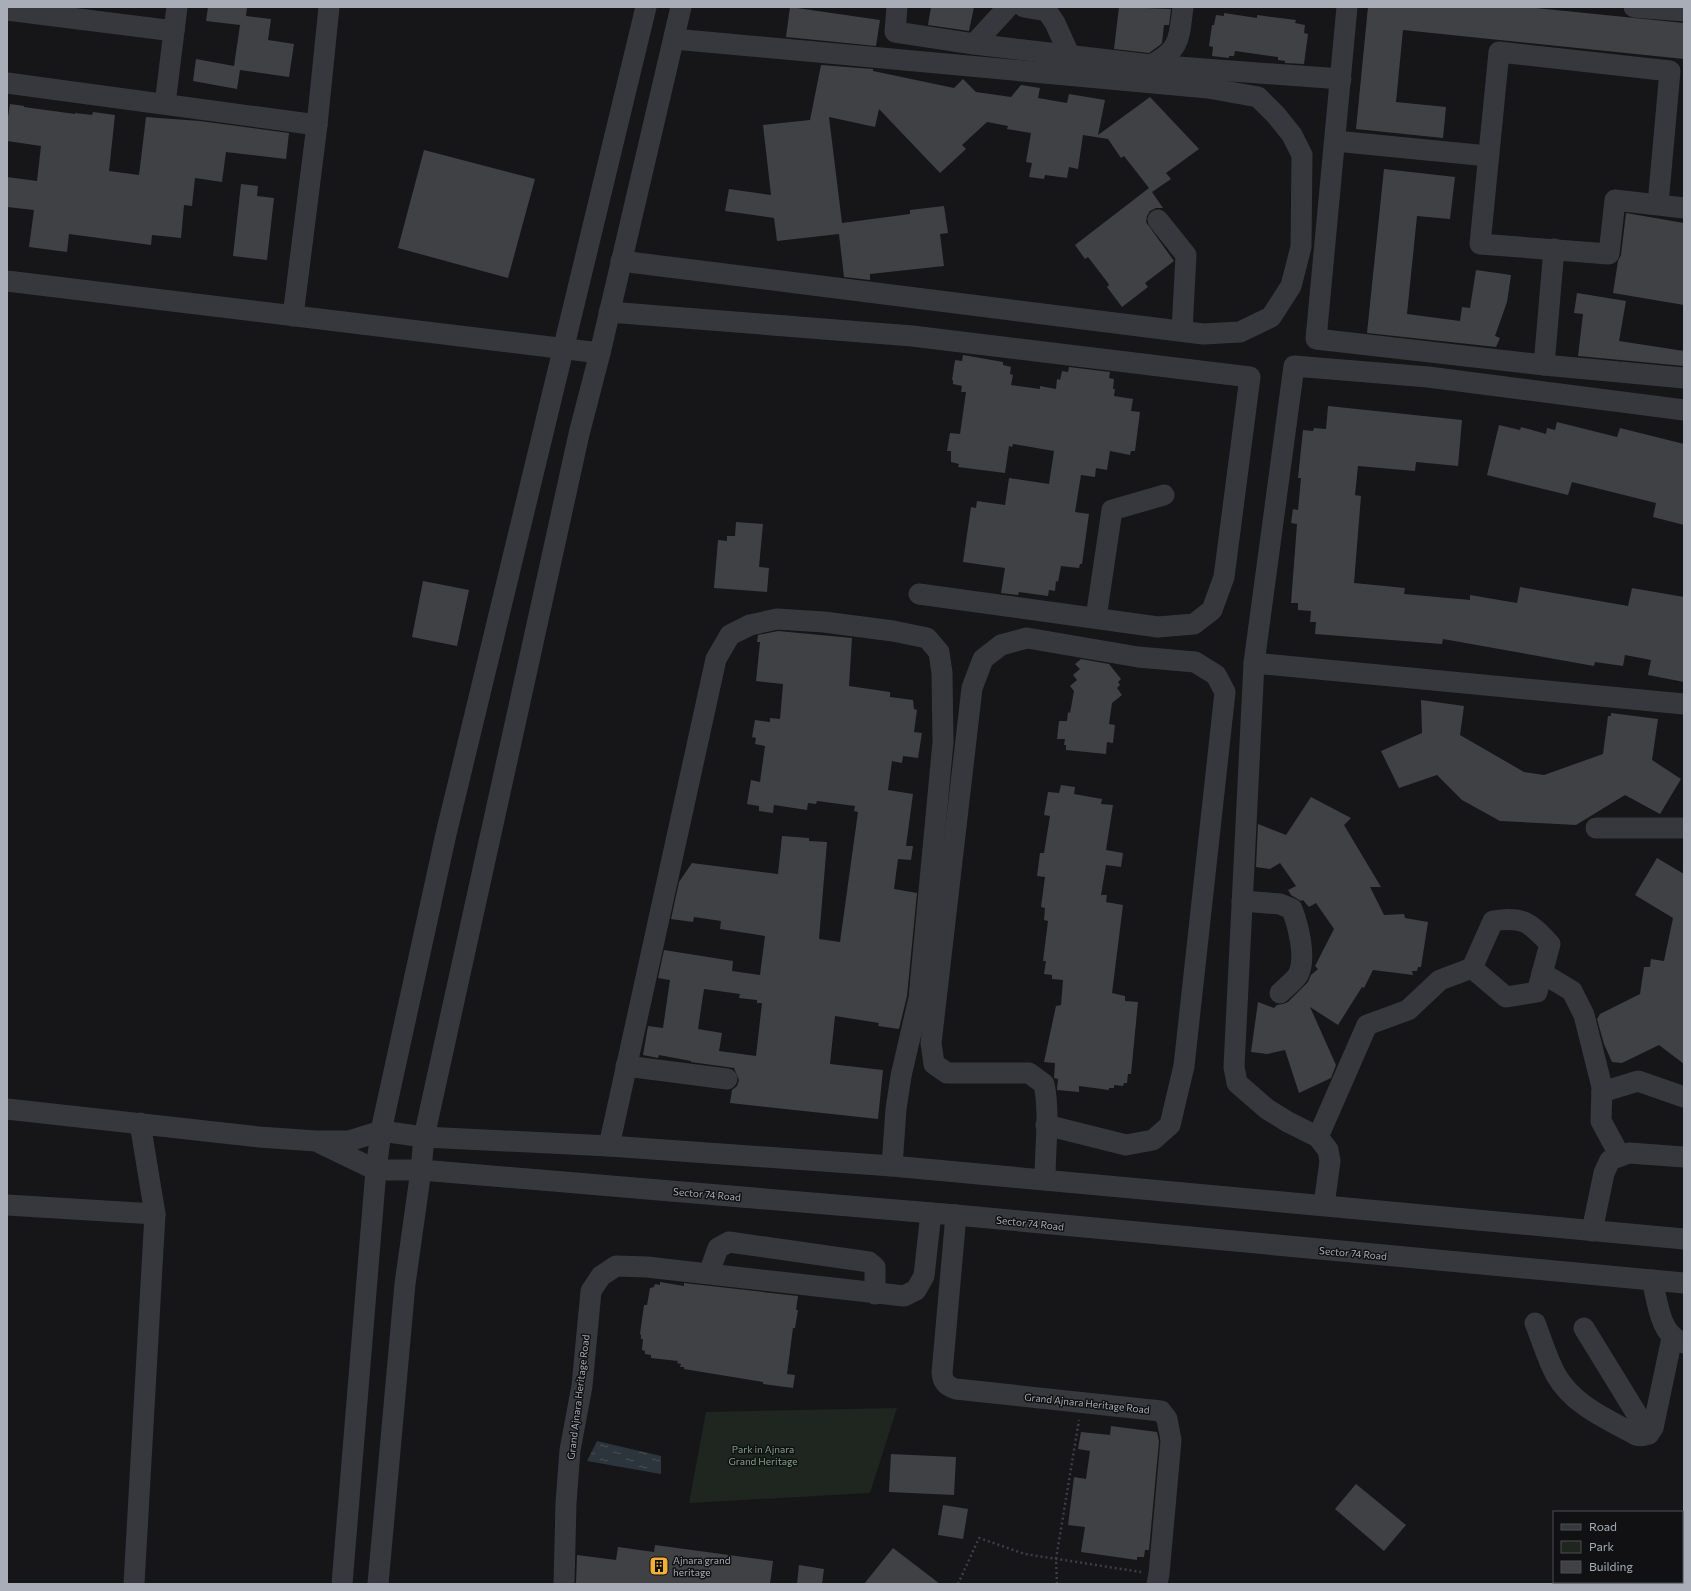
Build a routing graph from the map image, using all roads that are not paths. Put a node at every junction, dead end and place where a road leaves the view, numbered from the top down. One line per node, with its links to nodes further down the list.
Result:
1 (177, 7): 13 (street)
2 (329, 7): 21 (street)
3 (646, 7): 33 (street)
4 (681, 7): 14 (street)
5 (897, 7): 15 (street)
6 (1008, 7): 15 (street)
7 (1024, 7): 16 (street)
8 (1183, 7): 17 (street)
9 (1347, 7): 18 (street)
10 (1634, 7): 12 (street)
11 (7, 10): 13 (street)
12 (1684, 11)
13 (174, 31): 20 (street)
14 (674, 39): 28 (street); 32 (street)
15 (974, 44): 16 (street)
16 (1070, 56): 17 (street)
17 (1151, 65): 18 (street)
18 (1341, 79): 22 (street)
19 (7, 83): 20 (street)
20 (165, 104): 21 (street)
21 (317, 125): 31 (street)
22 (1335, 141): 23 (street); 35 (street)
23 (1488, 156): 24 (street); 27 (street)
24 (1658, 204): 25 (street); 27 (street)
25 (1684, 208)
26 (1158, 220): 32 (street)
27 (1554, 249): 35 (street)
28 (621, 261): 30 (street); 32 (street)
29 (7, 281): 31 (street)
30 (609, 312): 34 (street); 40 (street)
31 (293, 316): 33 (street)
32 (1182, 331)
33 (564, 349): 34 (street); 56 (street)
34 (600, 353): 57 (street)
35 (1544, 365): 36 (street)
36 (1684, 378)
37 (1684, 410): 41 (street)
38 (1164, 495): 40 (street)
39 (919, 594): 40 (street)
40 (1096, 618)
41 (1254, 663): 42 (street); 45 (street)
42 (1684, 704)
43 (1596, 828): 44 (street)
44 (1684, 828)
45 (1242, 901): 48 (street); 58 (street)
46 (1472, 968): 47 (street); 47 (street); 58 (street)
47 (1542, 973): 51 (street)
48 (1280, 993)
49 (626, 1066): 50 (street); 60 (street); 63 (street)
50 (727, 1079)
51 (1602, 1092): 52 (street); 61 (street)
52 (1684, 1097)
53 (7, 1109): 54 (street)
54 (140, 1123): 59 (street); 70 (street)
55 (1046, 1125): 55 (street); 66 (street)
56 (381, 1131): 57 (street); 59 (street); 64 (street)
57 (424, 1137): 60 (street); 65 (street)
58 (1318, 1137): 68 (street)
59 (316, 1141): 64 (street)
60 (609, 1146): 63 (street)
61 (1620, 1156): 62 (street); 72 (street)
62 (1684, 1157)
63 (892, 1166): 66 (street)
64 (376, 1170): 65 (street, Sector 74 Road); 86 (street)
65 (421, 1170): 69 (street, Sector 74 Road); 87 (street)
66 (1045, 1179): 68 (street)
67 (7, 1205): 70 (street)
68 (1324, 1205): 72 (street)
69 (931, 1213): 71 (street, Sector 74 Road); 75 (street, Grand Ajnara Heritage Road)
70 (155, 1214): 85 (street)
71 (956, 1216): 76 (street, Grand Ajnara Heritage Road); 77 (street, Sector 74 Road)
72 (1592, 1231): 73 (street)
73 (1684, 1239)
74 (709, 1273): 79 (street, Grand Ajnara Heritage Road); 79 (street); 88 (street, Grand Ajnara Heritage Road)
75 (924, 1276): 76 (street); 79 (street, Grand Ajnara Heritage Road)
76 (950, 1279): 84 (street, Grand Ajnara Heritage Road)
77 (1652, 1280): 78 (street, Sector 74 Road); 82 (street)
78 (1684, 1283)
79 (874, 1294)
80 (1535, 1323): 83 (street)
81 (1584, 1328): 83 (street)
82 (1678, 1340): 83 (street)
83 (1649, 1434)
84 (1158, 1579)
85 (134, 1584)
86 (342, 1584)
87 (378, 1584)
88 (564, 1584)

